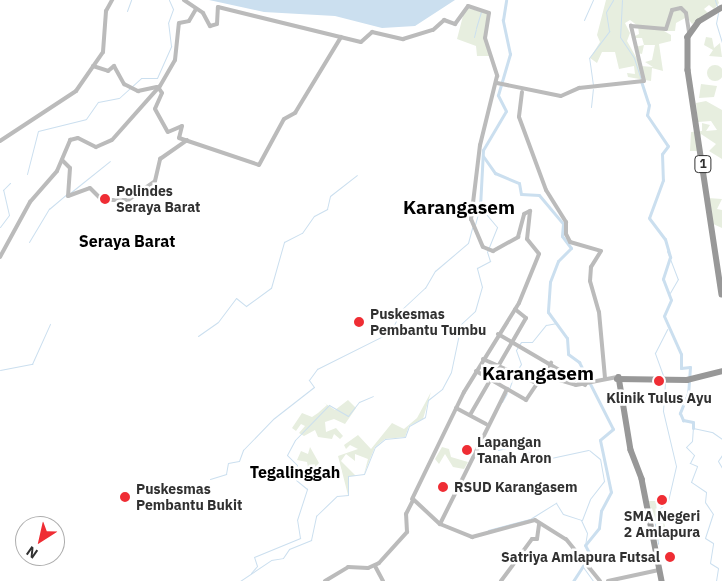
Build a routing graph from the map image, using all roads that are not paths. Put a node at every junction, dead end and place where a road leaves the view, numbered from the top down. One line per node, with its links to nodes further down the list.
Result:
1 (112, 0): 7 (street)
2 (184, 0): 3 (street)
3 (196, 8): 6 (street); 9 (street)
4 (719, 9): 5 (highway)
5 (690, 30): 10 (street); 15 (highway, 1)
6 (341, 37): 8 (street); 11 (street)
7 (93, 66): 9 (street); 12 (street)
8 (501, 84): 10 (street); 16 (street)
9 (159, 87): 11 (street); 13 (street)
10 (522, 92): 25 (street)
11 (187, 140): 13 (street)
12 (0, 141)
13 (62, 162): 14 (street)
14 (0, 257)
15 (722, 294)
16 (515, 311): 17 (street); 18 (street)
17 (498, 334): 18 (street); 19 (street)
18 (510, 341): 20 (street); 21 (street)
19 (483, 359): 21 (street); 22 (street)
20 (551, 363): 24 (street); 31 (street)
21 (496, 364): 27 (street); 30 (street)
22 (476, 371): 27 (street); 33 (street)
23 (722, 372): 29 (highway)
24 (543, 375): 30 (street); 31 (street)
25 (604, 378): 26 (street); 31 (street)
26 (618, 378): 28 (highway); 40 (highway)
27 (491, 379): 32 (street); 34 (street)
28 (664, 379)
29 (688, 380)
30 (538, 384): 32 (street)
31 (583, 384)
32 (508, 390): 35 (street)
33 (456, 408): 34 (street); 36 (street)
34 (470, 415): 35 (street)
35 (486, 424): 37 (street)
36 (412, 500): 37 (street); 39 (street)
37 (439, 524): 38 (street)
38 (539, 524): 43 (street); 44 (street)
39 (375, 566): 41 (street); 42 (street)
40 (659, 570): 45 (street); 46 (highway)
41 (324, 581)
42 (383, 581)
43 (502, 581)
44 (600, 581)
45 (608, 581)
46 (662, 581)

